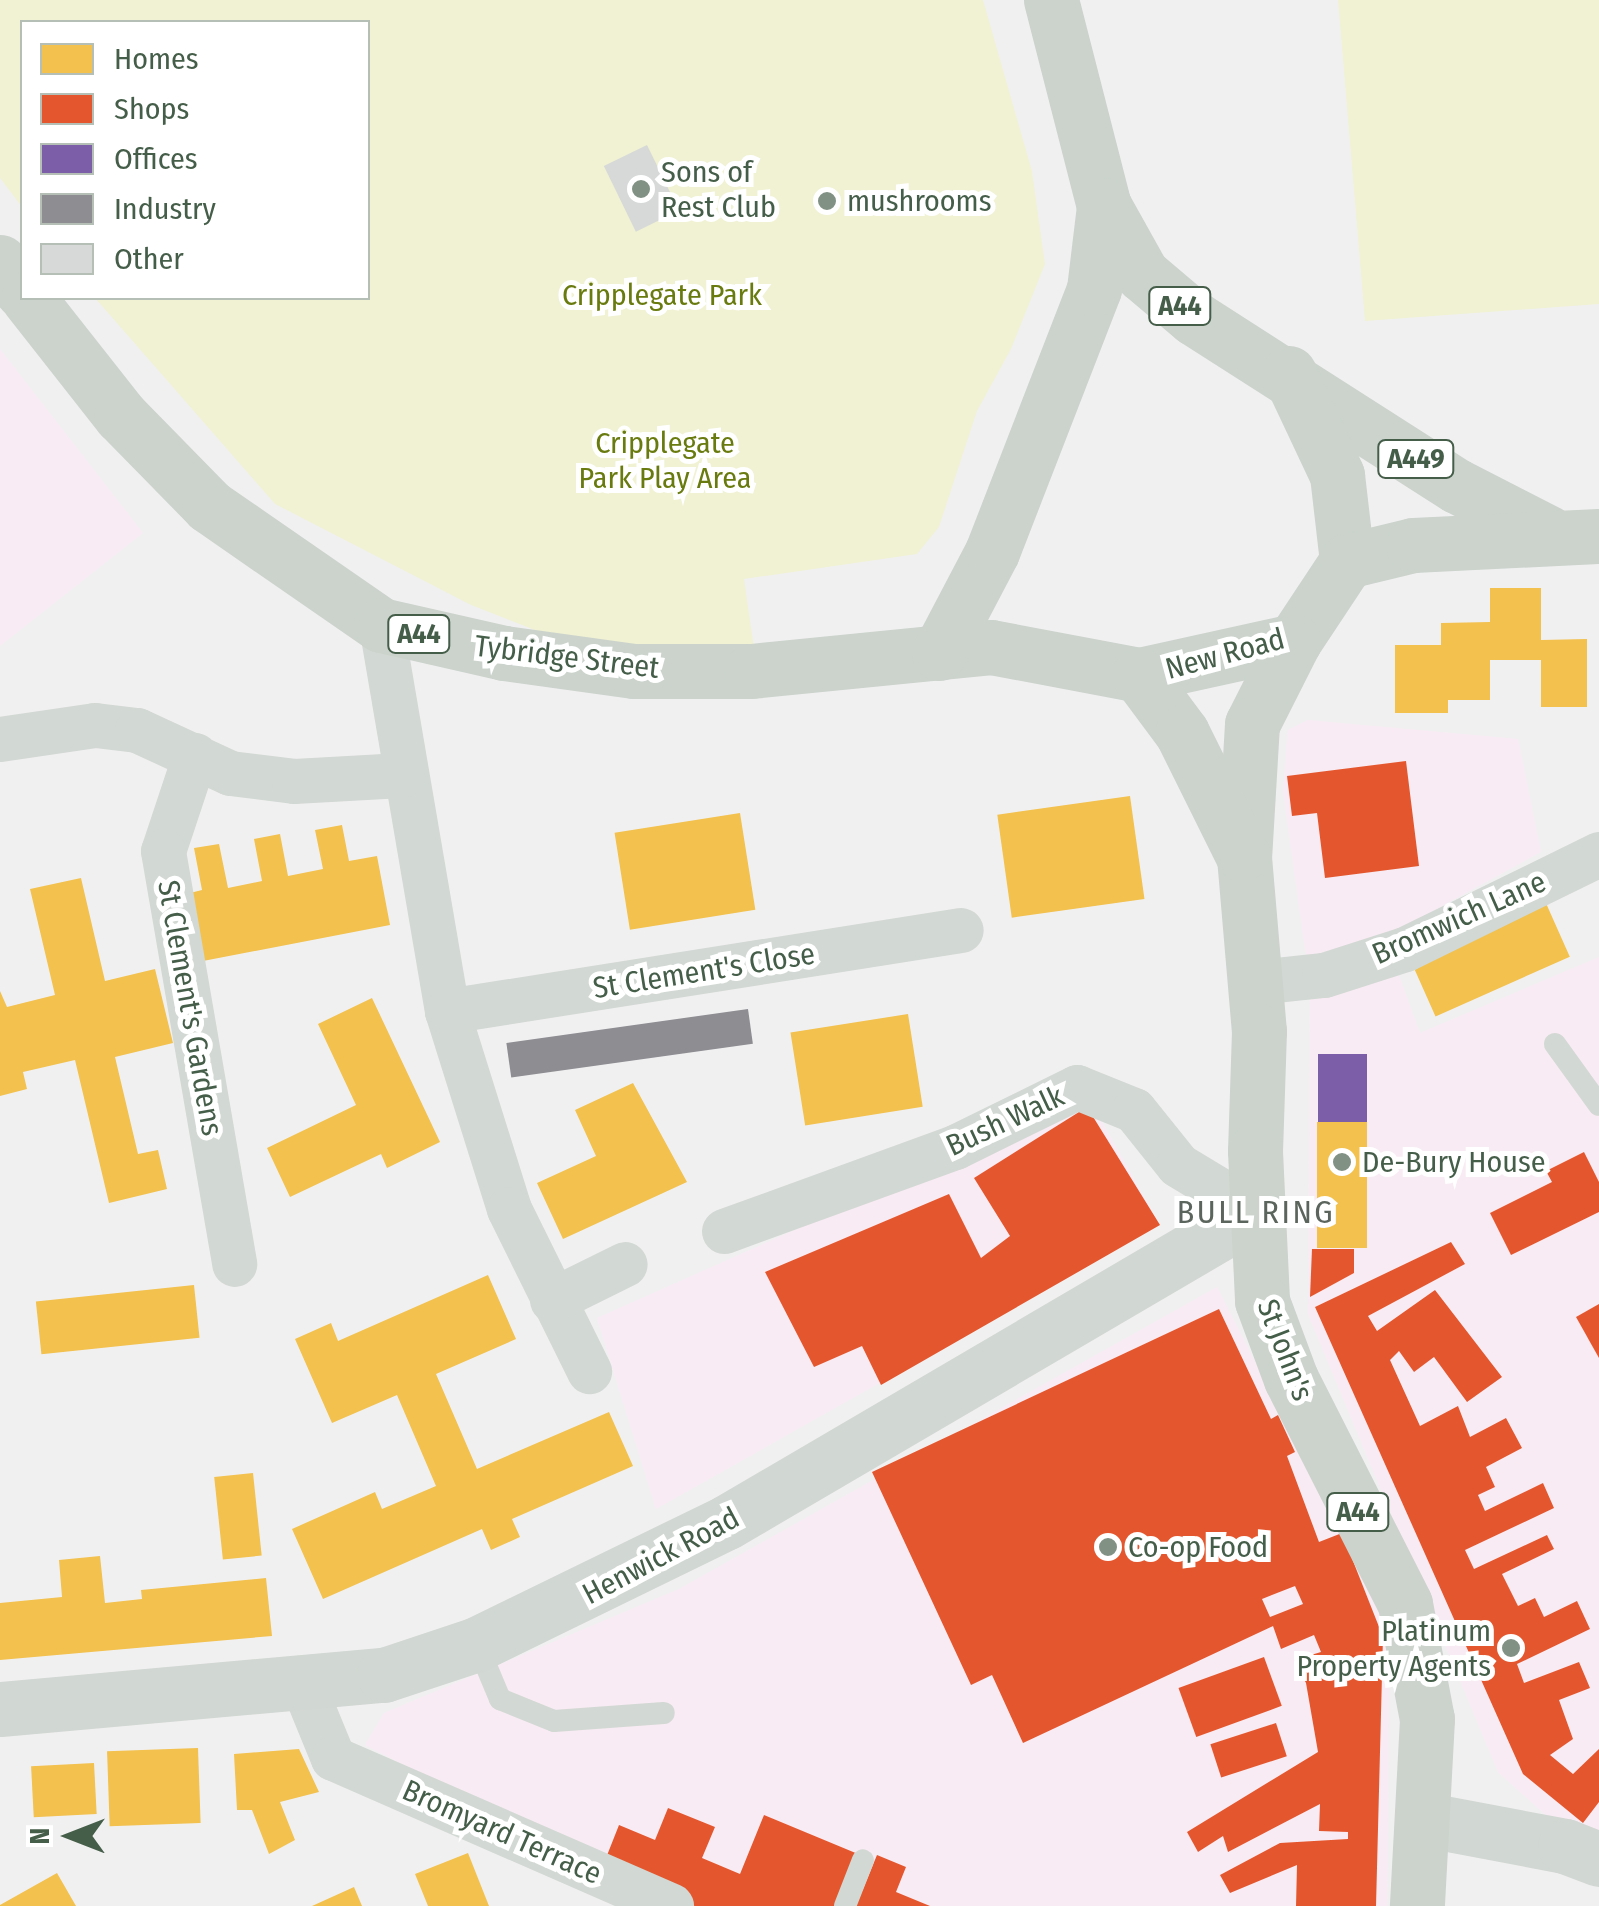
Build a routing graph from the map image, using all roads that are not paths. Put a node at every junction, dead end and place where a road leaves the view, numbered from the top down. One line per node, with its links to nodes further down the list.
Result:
1 (1051, 0): 2 (main road, A44)
2 (1104, 206): 6 (main road, A44); 11 (main road, A44)
3 (0, 262): 4 (main road)
4 (20, 287)
5 (30, 300): 9 (main road, Tybridge Street / A44)
6 (1289, 373): 7 (main road, A449); 8 (main road)
7 (1574, 535): 8 (main road, A449)
8 (1346, 561): 10 (main road, New Road / A44)
9 (382, 625): 11 (main road, Tybridge Street / A44); 15 (street)
10 (1294, 641): 12 (main road, New Road / A44); 17 (main road, St John's / A44)
11 (939, 653): 12 (main road, New Road / A44)
12 (1138, 675): 17 (main road, St John's / A44)
13 (0, 739): 14 (street)
14 (195, 755): 15 (street); 25 (street, St Clement's Gardens)
15 (402, 774): 20 (street)
16 (1599, 854): 19 (street, Bromwich Lane)
17 (1244, 856): 19 (main road, St John's / A44)
18 (961, 930): 20 (street, St Clement's Close)
19 (1257, 982): 23 (main road, St John's / A44)
20 (447, 1011): 27 (street)
21 (1555, 1044): 22 (lane)
22 (1599, 1105)
23 (1256, 1212): 24 (street, Bush Walk); 29 (main road, Henwick Road); 33 (main road, St John's / A44)
24 (724, 1231)
25 (234, 1264)
26 (626, 1264): 27 (street)
27 (552, 1300): 28 (street)
28 (589, 1371)
29 (477, 1644): 30 (main road, Henwick Road); 32 (lane)
30 (303, 1685): 31 (main road, Henwick Road); 36 (street, Bromyard Terrace)
31 (0, 1709)
32 (664, 1713)
33 (1422, 1820): 34 (main road); 38 (main road, A44)
34 (1599, 1859)
35 (863, 1860): 37 (lane)
36 (671, 1906)
37 (845, 1906)
38 (1417, 1906)

